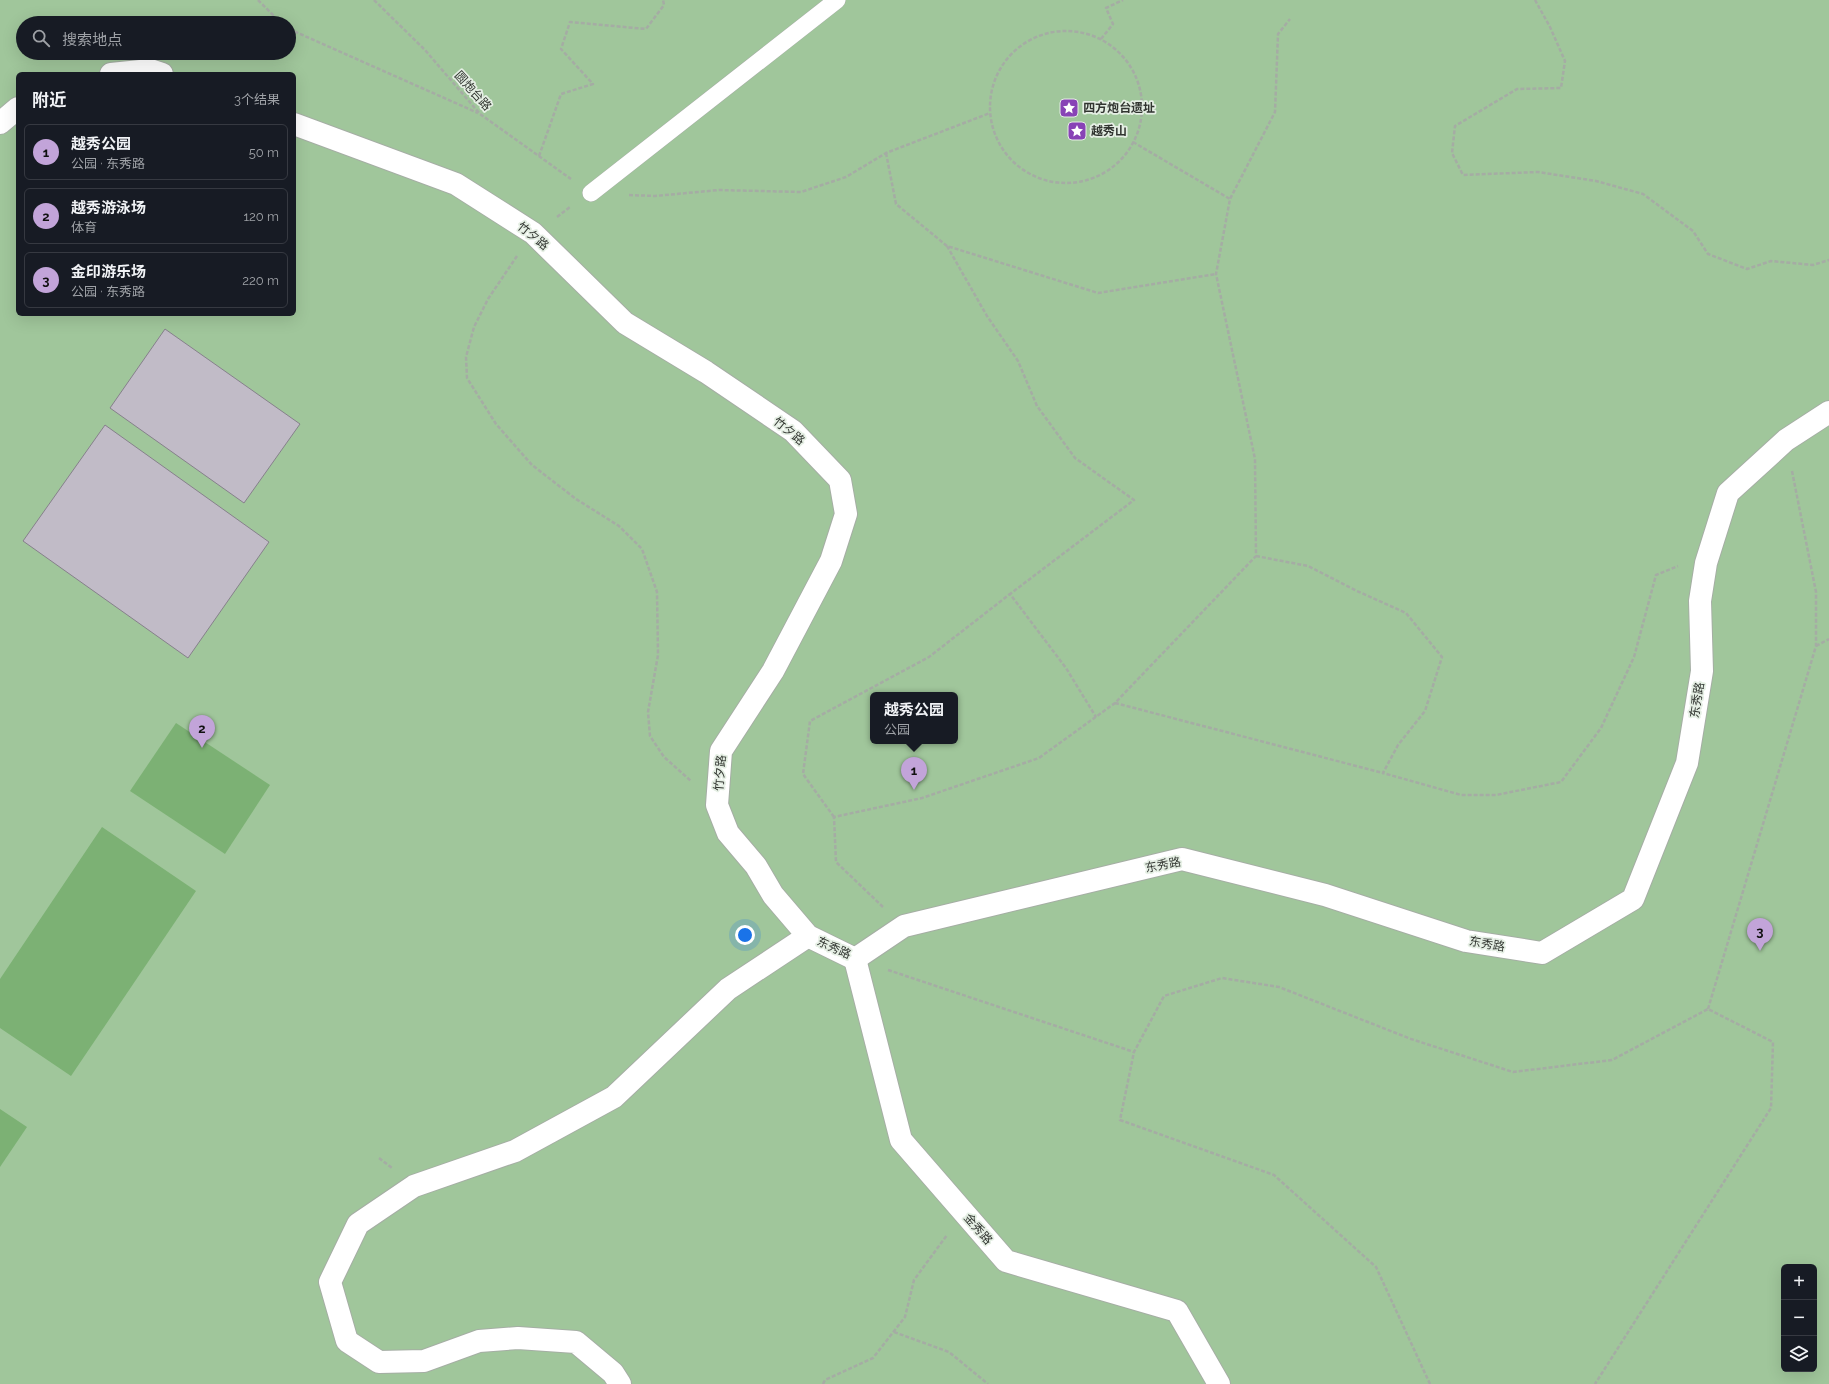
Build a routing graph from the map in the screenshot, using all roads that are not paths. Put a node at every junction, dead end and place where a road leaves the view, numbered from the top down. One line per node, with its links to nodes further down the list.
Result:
1 (837, 0): 7 (lane)
2 (130, 72): 3 (street)
3 (156, 72)
4 (16, 110): 5 (street)
5 (0, 123)
6 (296, 125): 9 (street, 竹夕路)
7 (591, 193)
8 (1829, 412): 10 (street, 东秀路)
9 (808, 936): 10 (street, 东秀路); 11 (street)
10 (855, 959): 12 (street, 金秀路)
11 (620, 1384)
12 (1219, 1384)

